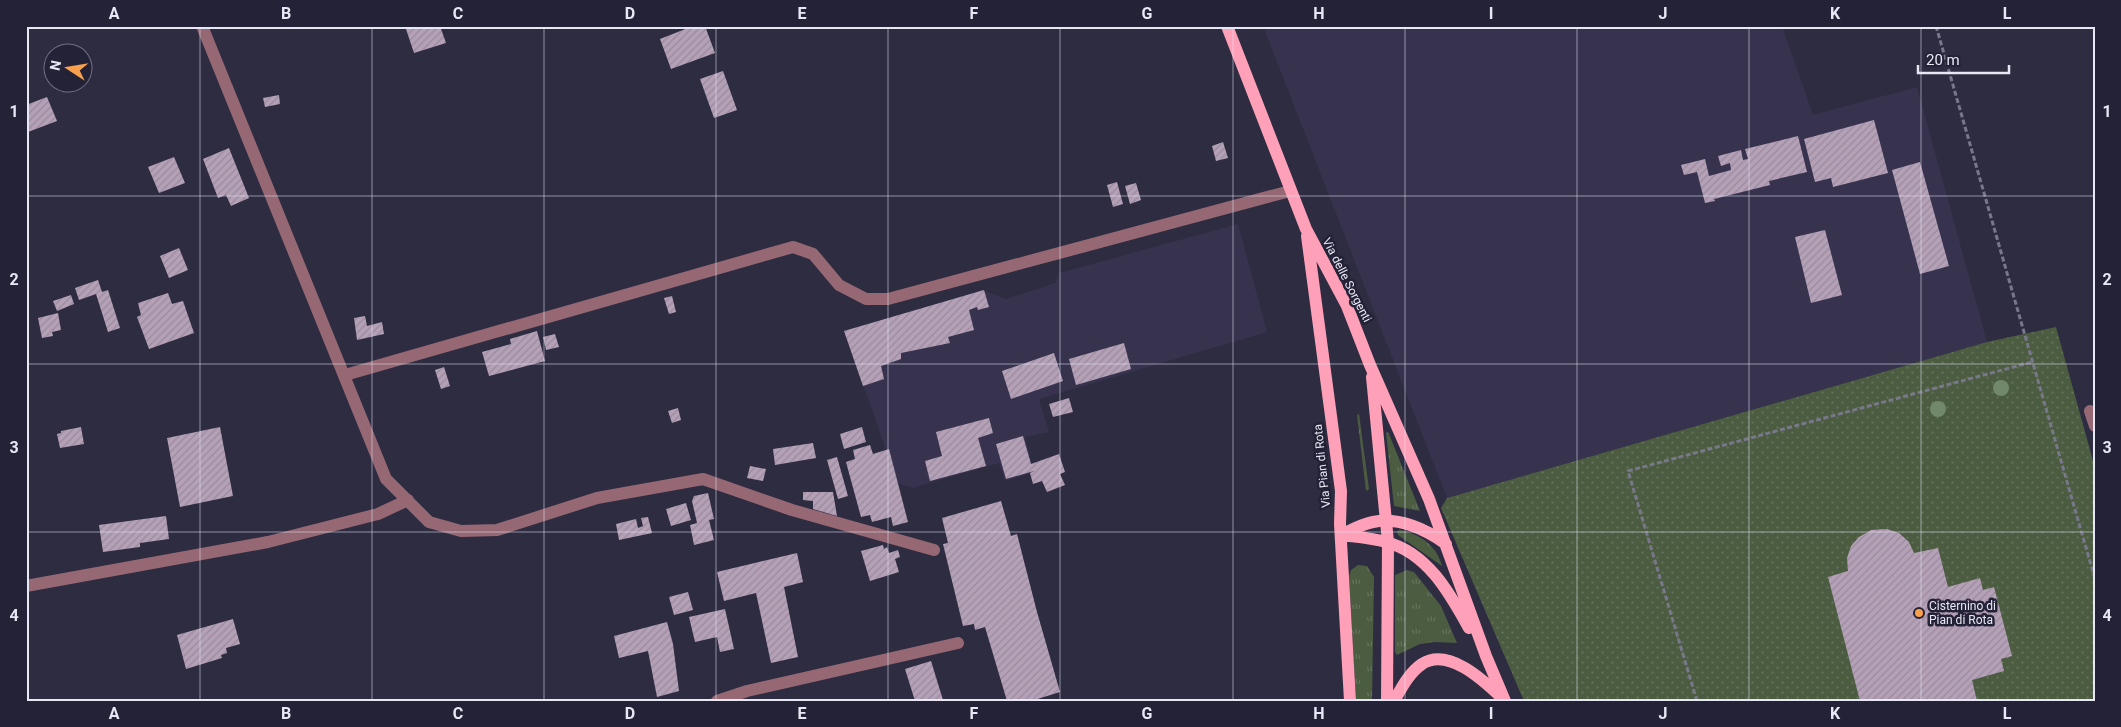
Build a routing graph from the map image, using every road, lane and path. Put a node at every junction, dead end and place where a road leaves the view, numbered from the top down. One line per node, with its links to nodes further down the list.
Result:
1 (202, 26): 8 (lane)
2 (1227, 26): 4 (main road, Via delle Sorgenti)
3 (1936, 26): 6 (path)
4 (1290, 191): 5 (main road, Via delle Sorgenti); 8 (lane)
5 (1306, 229): 7 (main road, Via delle Sorgenti); 13 (main road, Via Pian di Rota)
6 (2032, 362): 17 (path); 26 (path)
7 (1370, 365): 12 (main road); 15 (main road, Via delle Sorgenti)
8 (345, 375): 11 (lane)
9 (2090, 411): 10 (lane)
10 (2095, 426)
11 (408, 500): 16 (lane); 18 (lane)
12 (1386, 522): 13 (main road); 14 (main road); 15 (main road)
13 (1341, 535): 14 (main road, Via delle Sorgenti); 23 (main road, Via Pian di Rota)
14 (1388, 542): 20 (main road, Via delle Sorgenti); 24 (main road)
15 (1446, 544): 20 (main road, Via delle Sorgenti)
16 (934, 550)
17 (2095, 579)
18 (26, 586)
19 (958, 643): 22 (lane)
20 (1486, 656): 21 (main road, Via delle Sorgenti)
21 (1504, 700): 25 (main road)
22 (717, 701)
23 (1350, 701)
24 (1387, 701)
25 (1394, 701)
26 (1697, 701)

